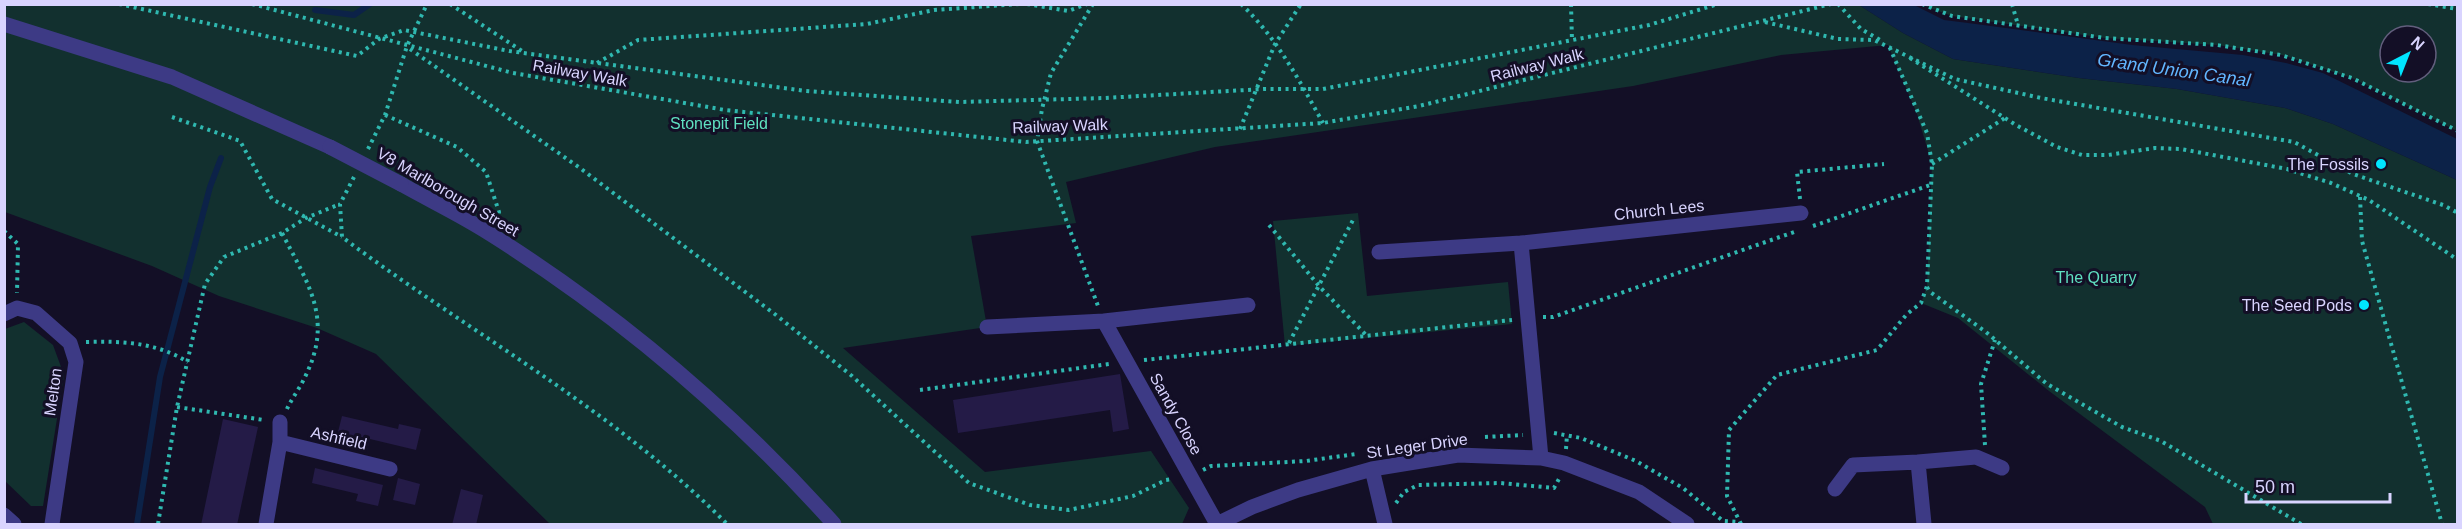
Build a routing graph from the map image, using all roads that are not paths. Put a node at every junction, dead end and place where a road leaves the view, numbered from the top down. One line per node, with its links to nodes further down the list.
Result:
1 (4, 24): 23 (street, V8 Marlborough Street, bridge)
2 (1801, 213): 3 (street, Church Lees)
3 (1521, 243): 4 (street, Church Lees); 11 (street)
4 (1379, 252)
5 (1248, 305): 7 (street)
6 (11, 311): 21 (street, Melton)
7 (1104, 321): 8 (street); 19 (street, Sandy Close)
8 (987, 327)
9 (280, 422): 10 (street)
10 (280, 442): 14 (street, Ashfield); 22 (street)
11 (1542, 458): 15 (street, St Leger Drive); 24 (street, St Leger Drive)
12 (1918, 462): 13 (street); 16 (street); 25 (street)
13 (2002, 468)
14 (390, 469)
15 (1372, 469): 18 (street); 19 (street, St Leger Drive)
16 (1835, 489)
17 (4, 515): 20 (street)
18 (1384, 523)
19 (1217, 524)
20 (14, 525)
21 (52, 525)
22 (266, 525)
23 (834, 525)
24 (1687, 525)
25 (1924, 525)

